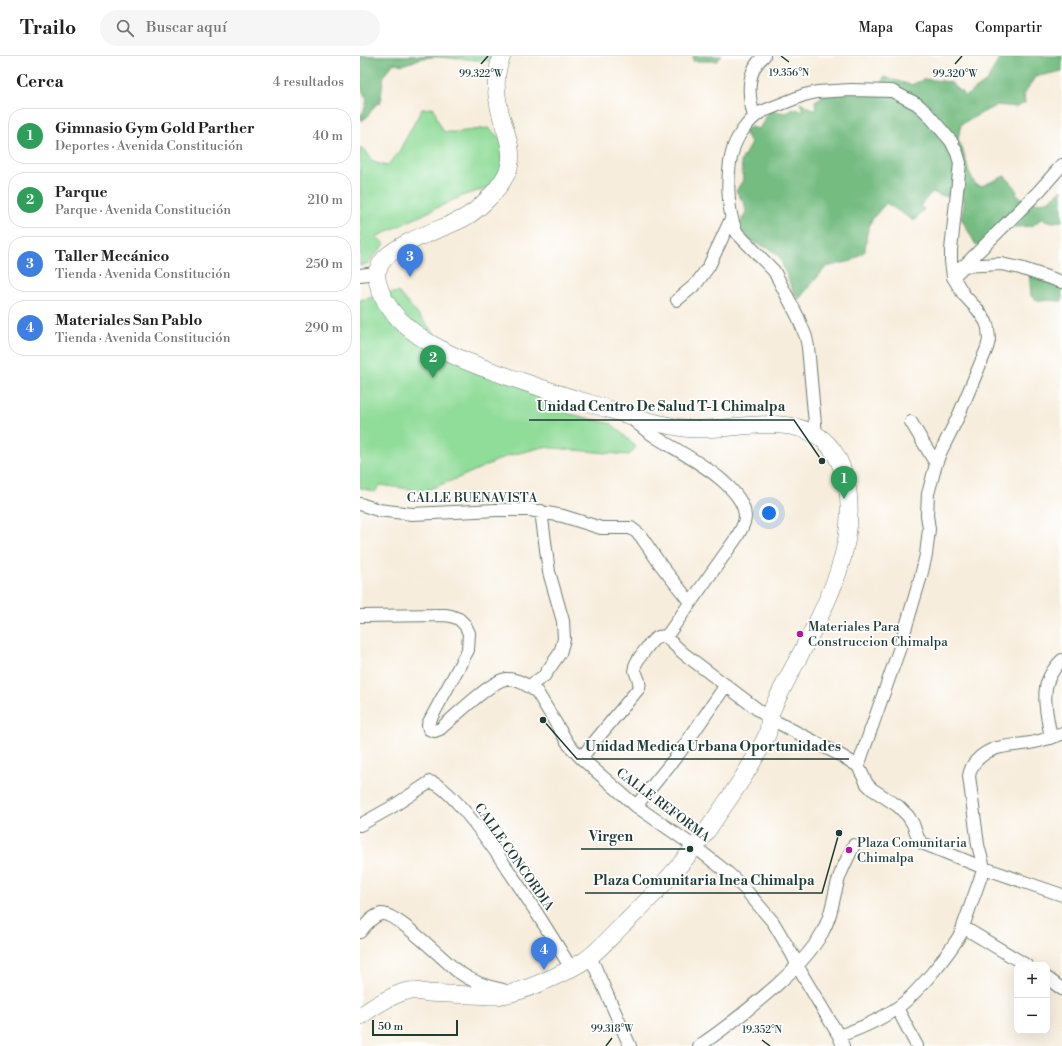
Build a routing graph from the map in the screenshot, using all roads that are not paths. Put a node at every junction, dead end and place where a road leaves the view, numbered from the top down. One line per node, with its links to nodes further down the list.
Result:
1 (502, 56): 7 (main road)
2 (764, 56): 3 (street)
3 (754, 116): 5 (street); 8 (street)
4 (1061, 167): 6 (street)
5 (731, 219): 10 (street); 13 (street)
6 (962, 266): 8 (street); 9 (street)
7 (368, 274): 11 (main road)
8 (953, 277): 14 (street)
9 (1062, 282)
10 (677, 300)
11 (626, 414): 13 (main road); 17 (street)
12 (911, 422): 14 (street)
13 (816, 435): 23 (main road)
14 (936, 464): 26 (street)
15 (360, 504): 16 (street, CALLE BUENAVISTA)
16 (541, 511): 17 (street, CALLE BUENAVISTA); 22 (street)
17 (690, 602): 19 (street)
18 (360, 616): 22 (street)
19 (666, 637): 21 (street); 25 (street)
20 (1062, 660): 24 (street)
21 (726, 684): 23 (street); 27 (street)
22 (529, 686): 25 (street, CALLE REFORMA)
23 (769, 718): 26 (street); 30 (main road)
24 (1056, 736): 31 (street)
25 (581, 758): 27 (street, CALLE REFORMA)
26 (858, 766): 31 (street)
27 (636, 806): 30 (street, CALLE REFORMA)
28 (360, 825): 38 (street, CALLE CONCORDIA)
29 (854, 844): 37 (street)
30 (695, 847): 35 (main road); 37 (street, CALLE REFORMA)
31 (984, 868): 32 (street); 33 (street)
32 (1062, 895)
33 (963, 927): 36 (street); 42 (street)
34 (360, 932): 41 (street)
35 (590, 956): 38 (main road); 45 (street)
36 (1021, 962)
37 (798, 966): 44 (street, CALLE REFORMA); 46 (street)
38 (571, 968): 41 (main road)
39 (1050, 980): 40 (street)
40 (1062, 988)
41 (514, 992): 43 (main road)
42 (897, 1008): 44 (street); 47 (street)
43 (360, 1016)
44 (841, 1041)
45 (630, 1046)
46 (700, 1046)
47 (917, 1046)

